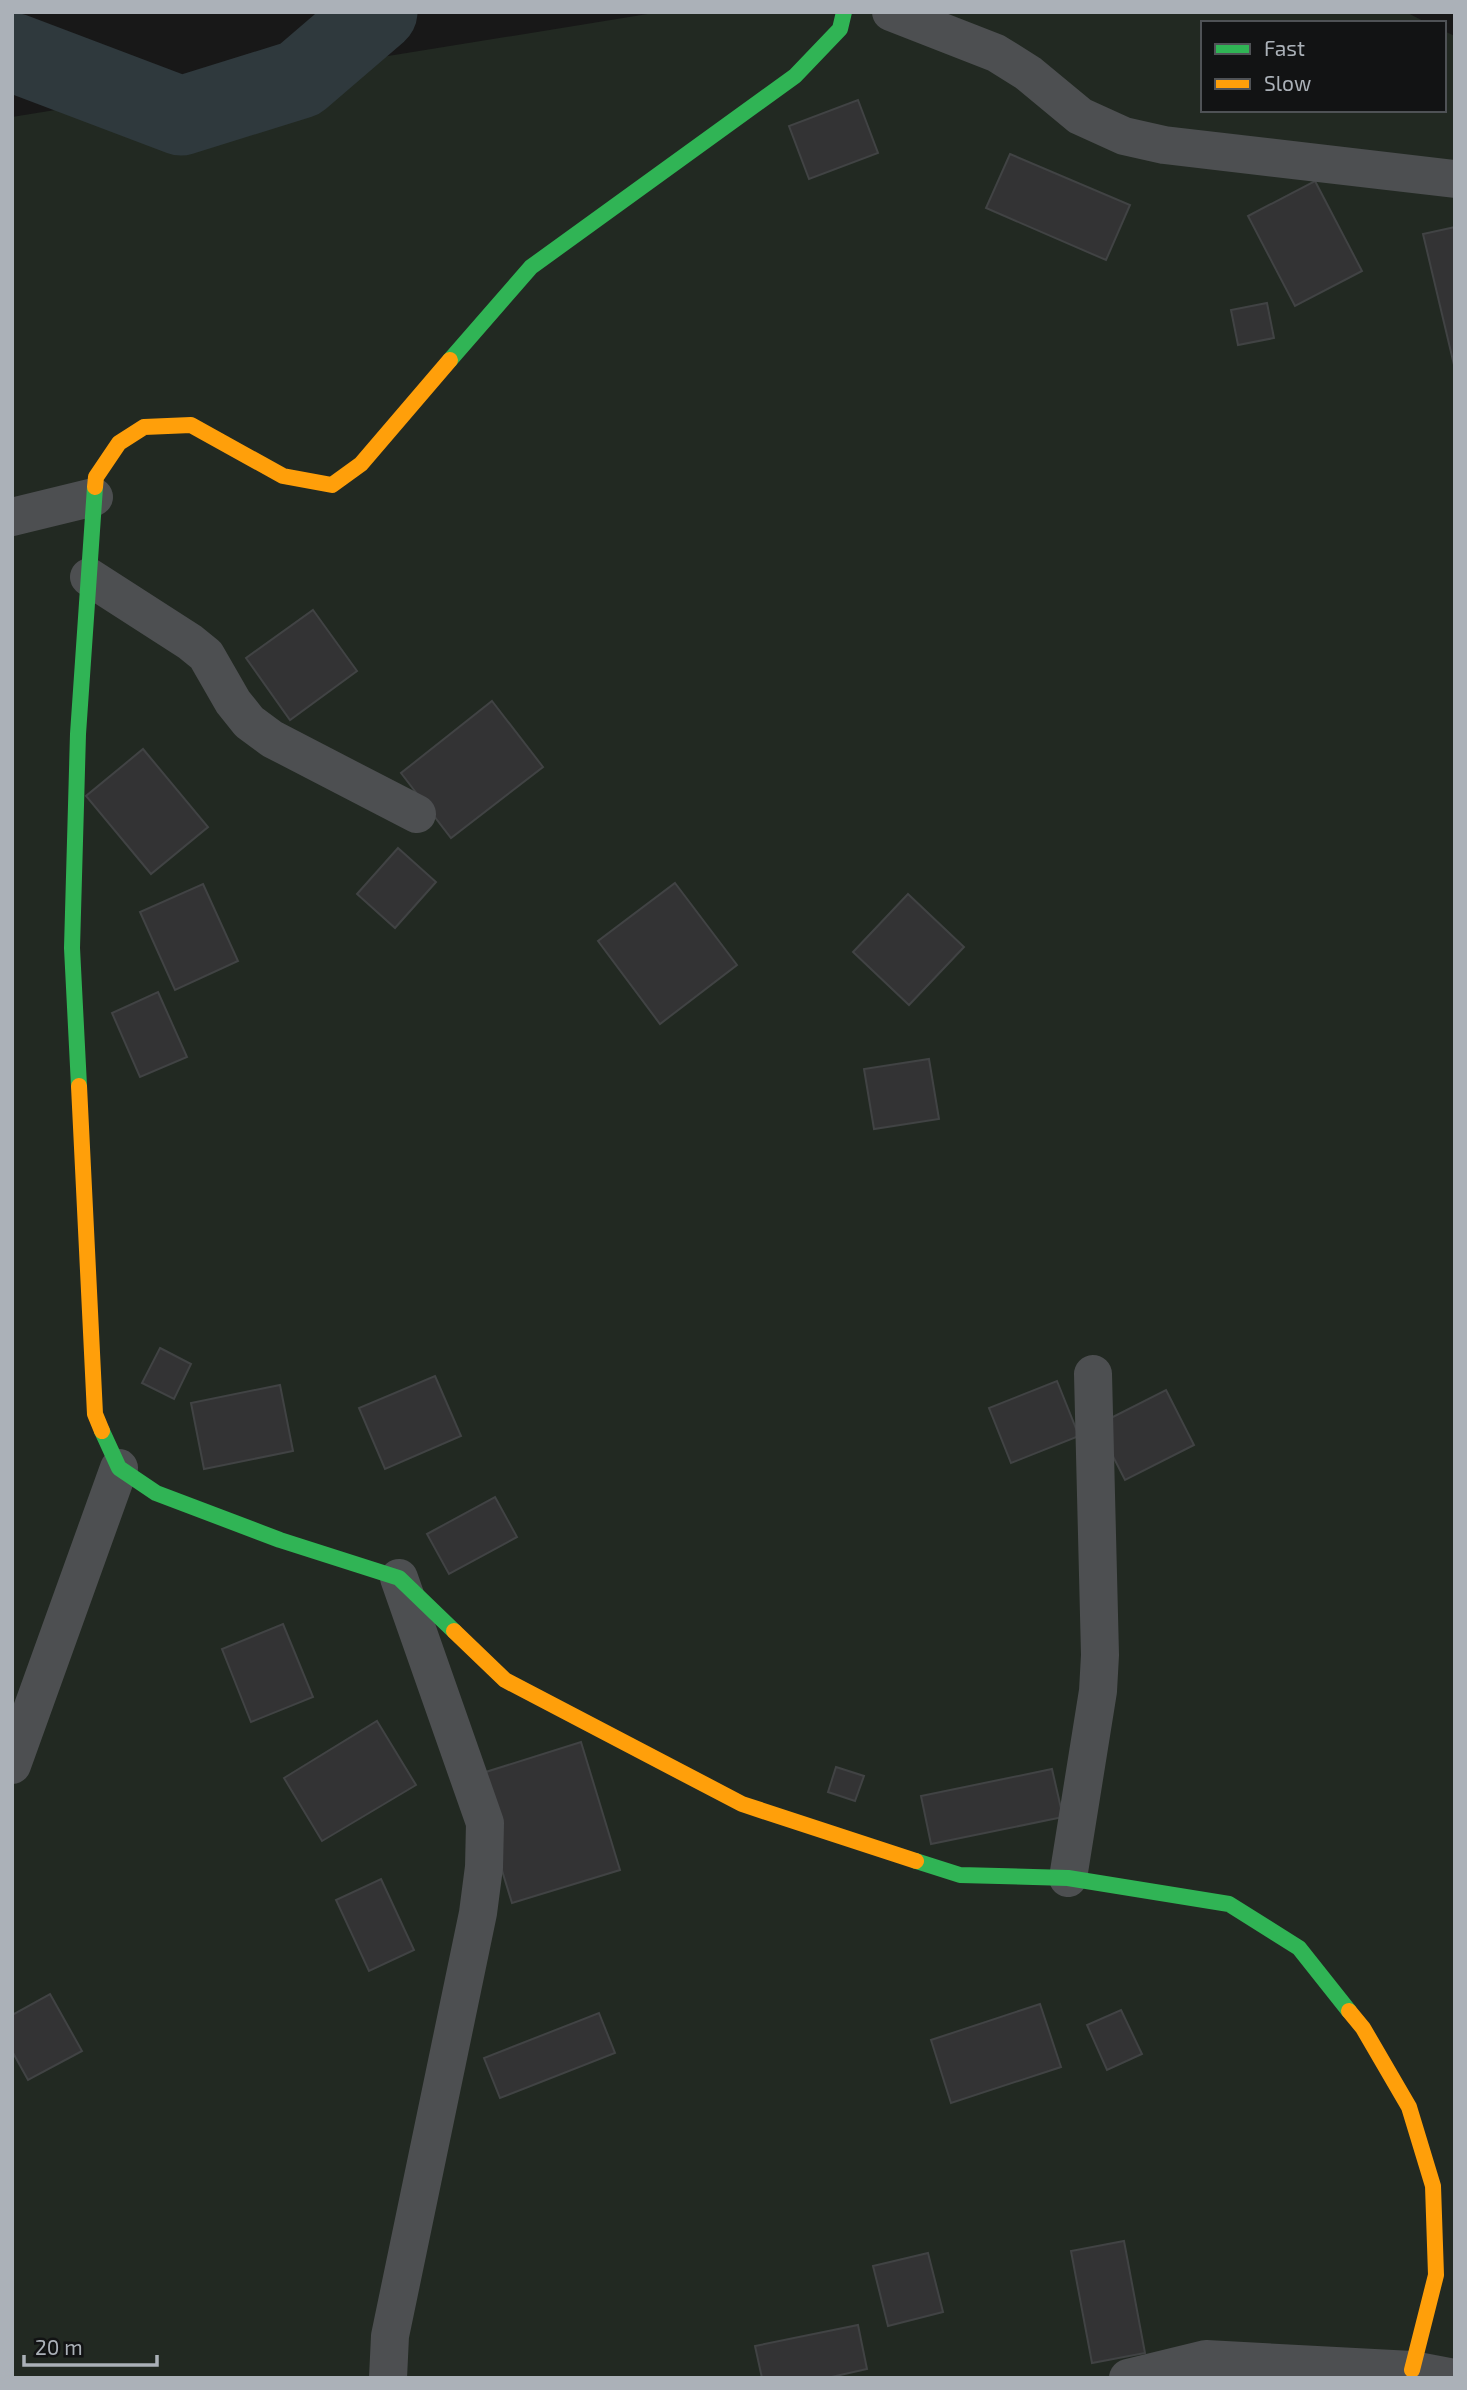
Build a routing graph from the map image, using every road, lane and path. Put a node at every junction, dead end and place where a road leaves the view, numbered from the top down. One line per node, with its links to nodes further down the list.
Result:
1 (844, 12): 4 (street)
2 (891, 12): 3 (street)
3 (1455, 179)
4 (94, 498): 5 (street); 6 (street)
5 (12, 517)
6 (89, 577): 7 (street); 9 (street)
7 (417, 814)
8 (1093, 1374): 12 (street)
9 (119, 1468): 10 (street); 11 (street)
10 (399, 1578): 12 (street); 14 (street)
11 (12, 1765)
12 (1068, 1878): 13 (street)
13 (1412, 2370): 15 (street); 16 (street)
14 (388, 2378)
15 (1128, 2378)
16 (1454, 2378)

